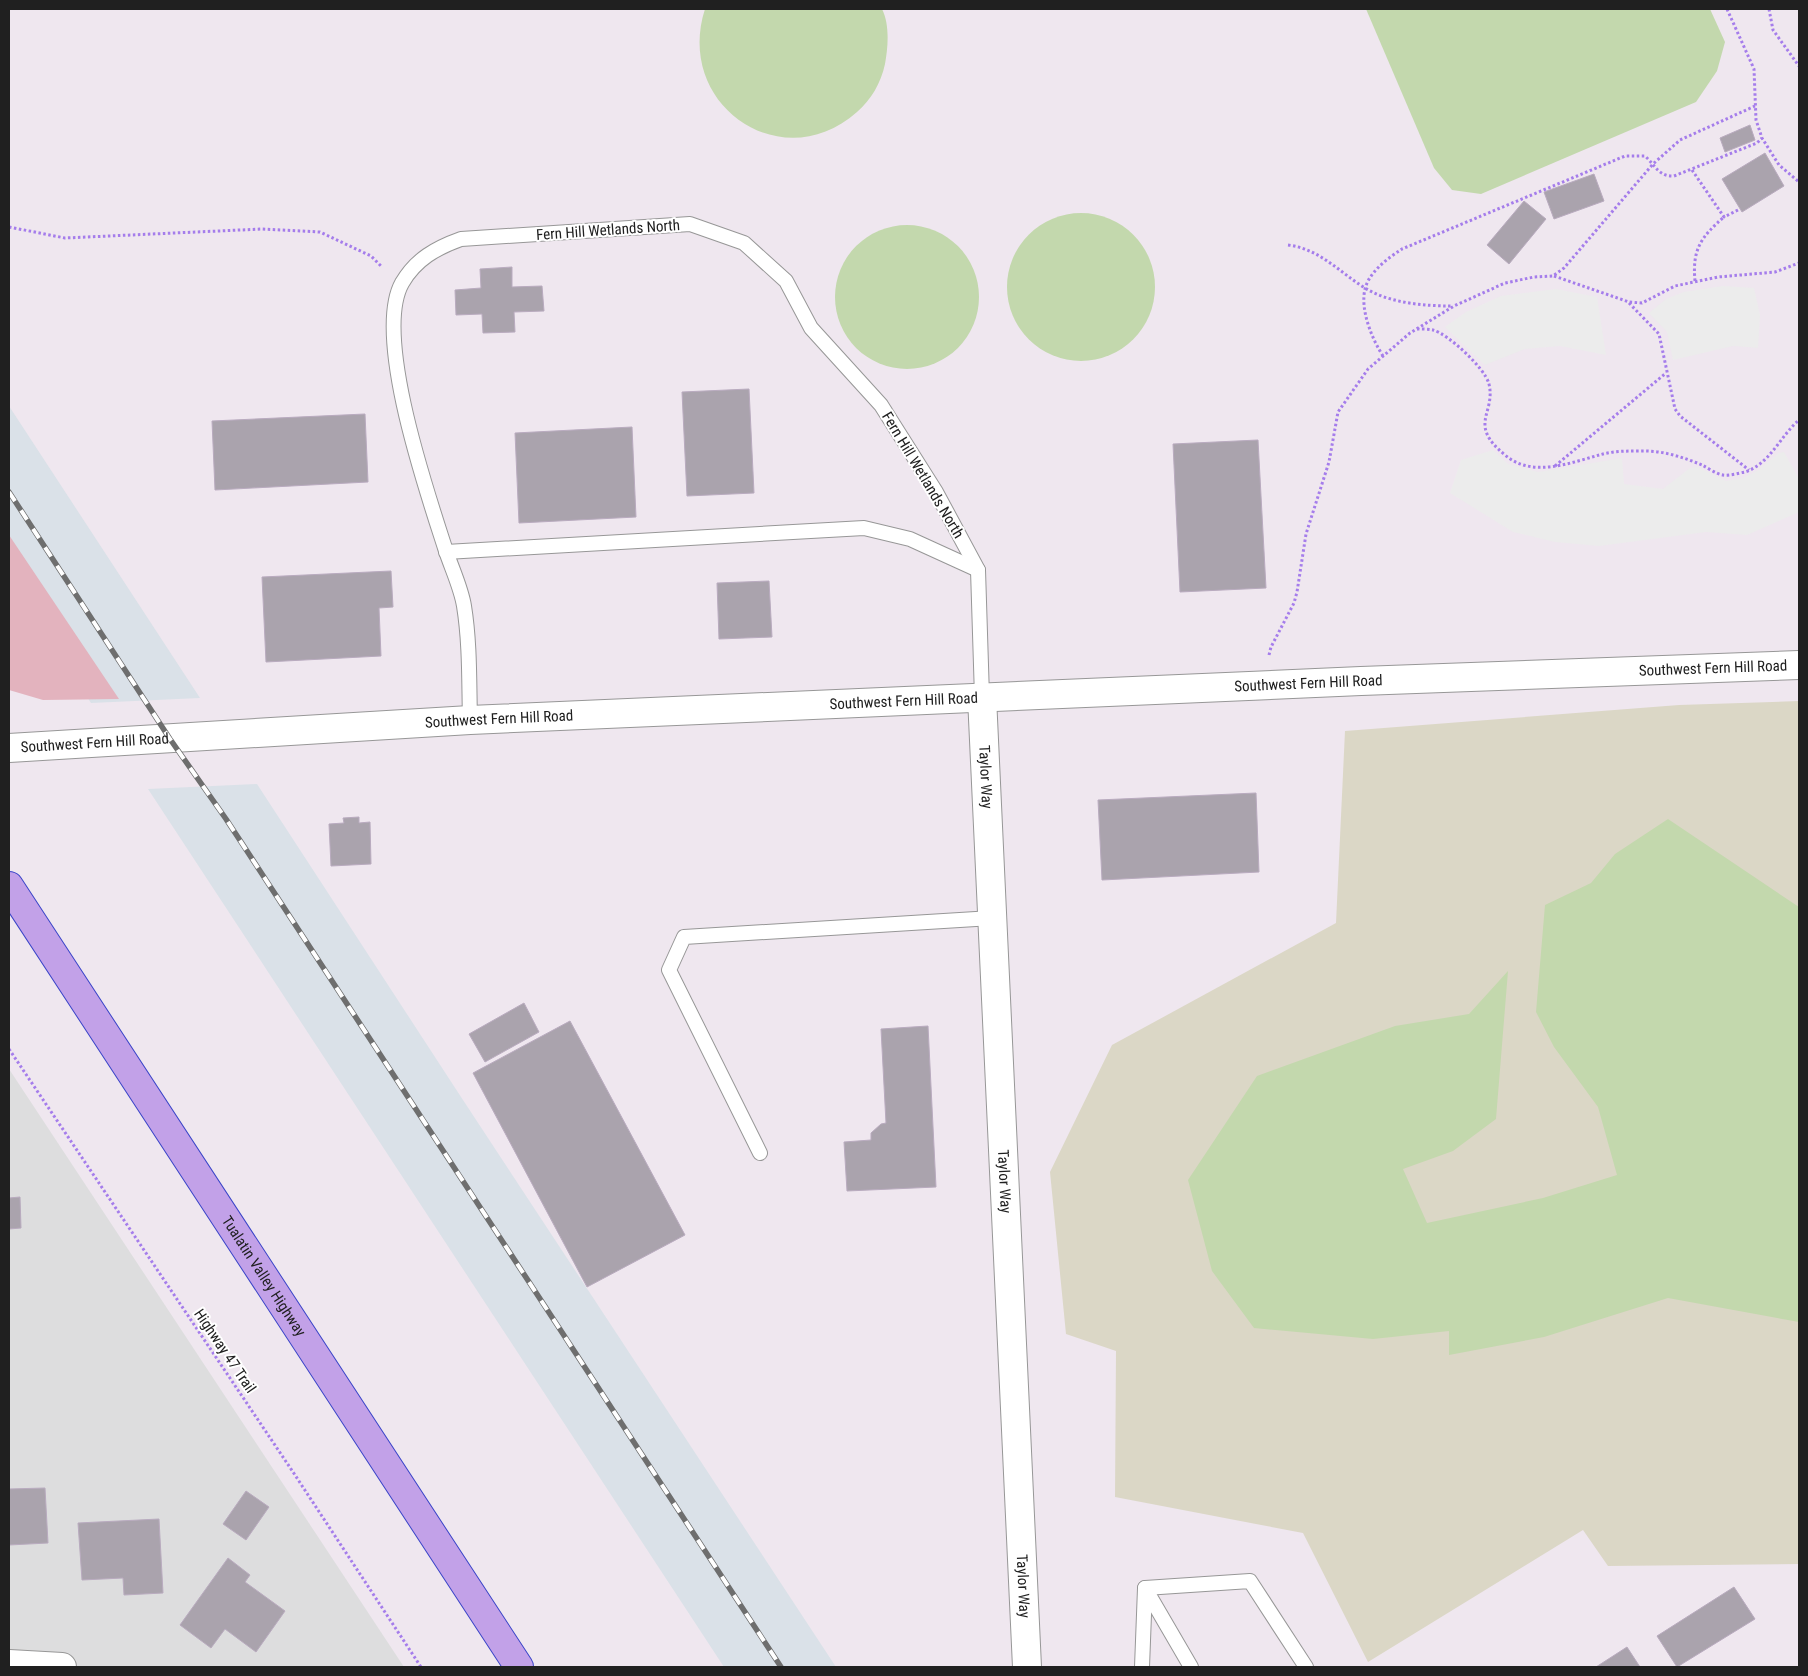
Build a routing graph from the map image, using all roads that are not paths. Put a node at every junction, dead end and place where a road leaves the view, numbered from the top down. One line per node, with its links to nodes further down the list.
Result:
1 (446, 552): 2 (lane); 2 (lane, Fern Hill Wetlands North); 5 (lane, Fern Hill Wetlands North)
2 (978, 570): 4 (lane, Fern Hill Wetlands North)
3 (1799, 665): 4 (street, Southwest Fern Hill Road)
4 (982, 697): 5 (street, Southwest Fern Hill Road); 8 (street, Taylor Way)
5 (470, 720): 6 (street, Southwest Fern Hill Road)
6 (9, 748)
7 (9, 886): 13 (highway, Tualatin Valley Highway)
8 (992, 918): 9 (lane); 14 (street, Taylor Way)
9 (760, 1153)
10 (1145, 1588): 15 (lane); 16 (lane); 17 (lane)
11 (9, 1664): 12 (street)
12 (62, 1667)
13 (519, 1667)
14 (1027, 1667)
15 (1142, 1667)
16 (1191, 1667)
17 (1306, 1667)

